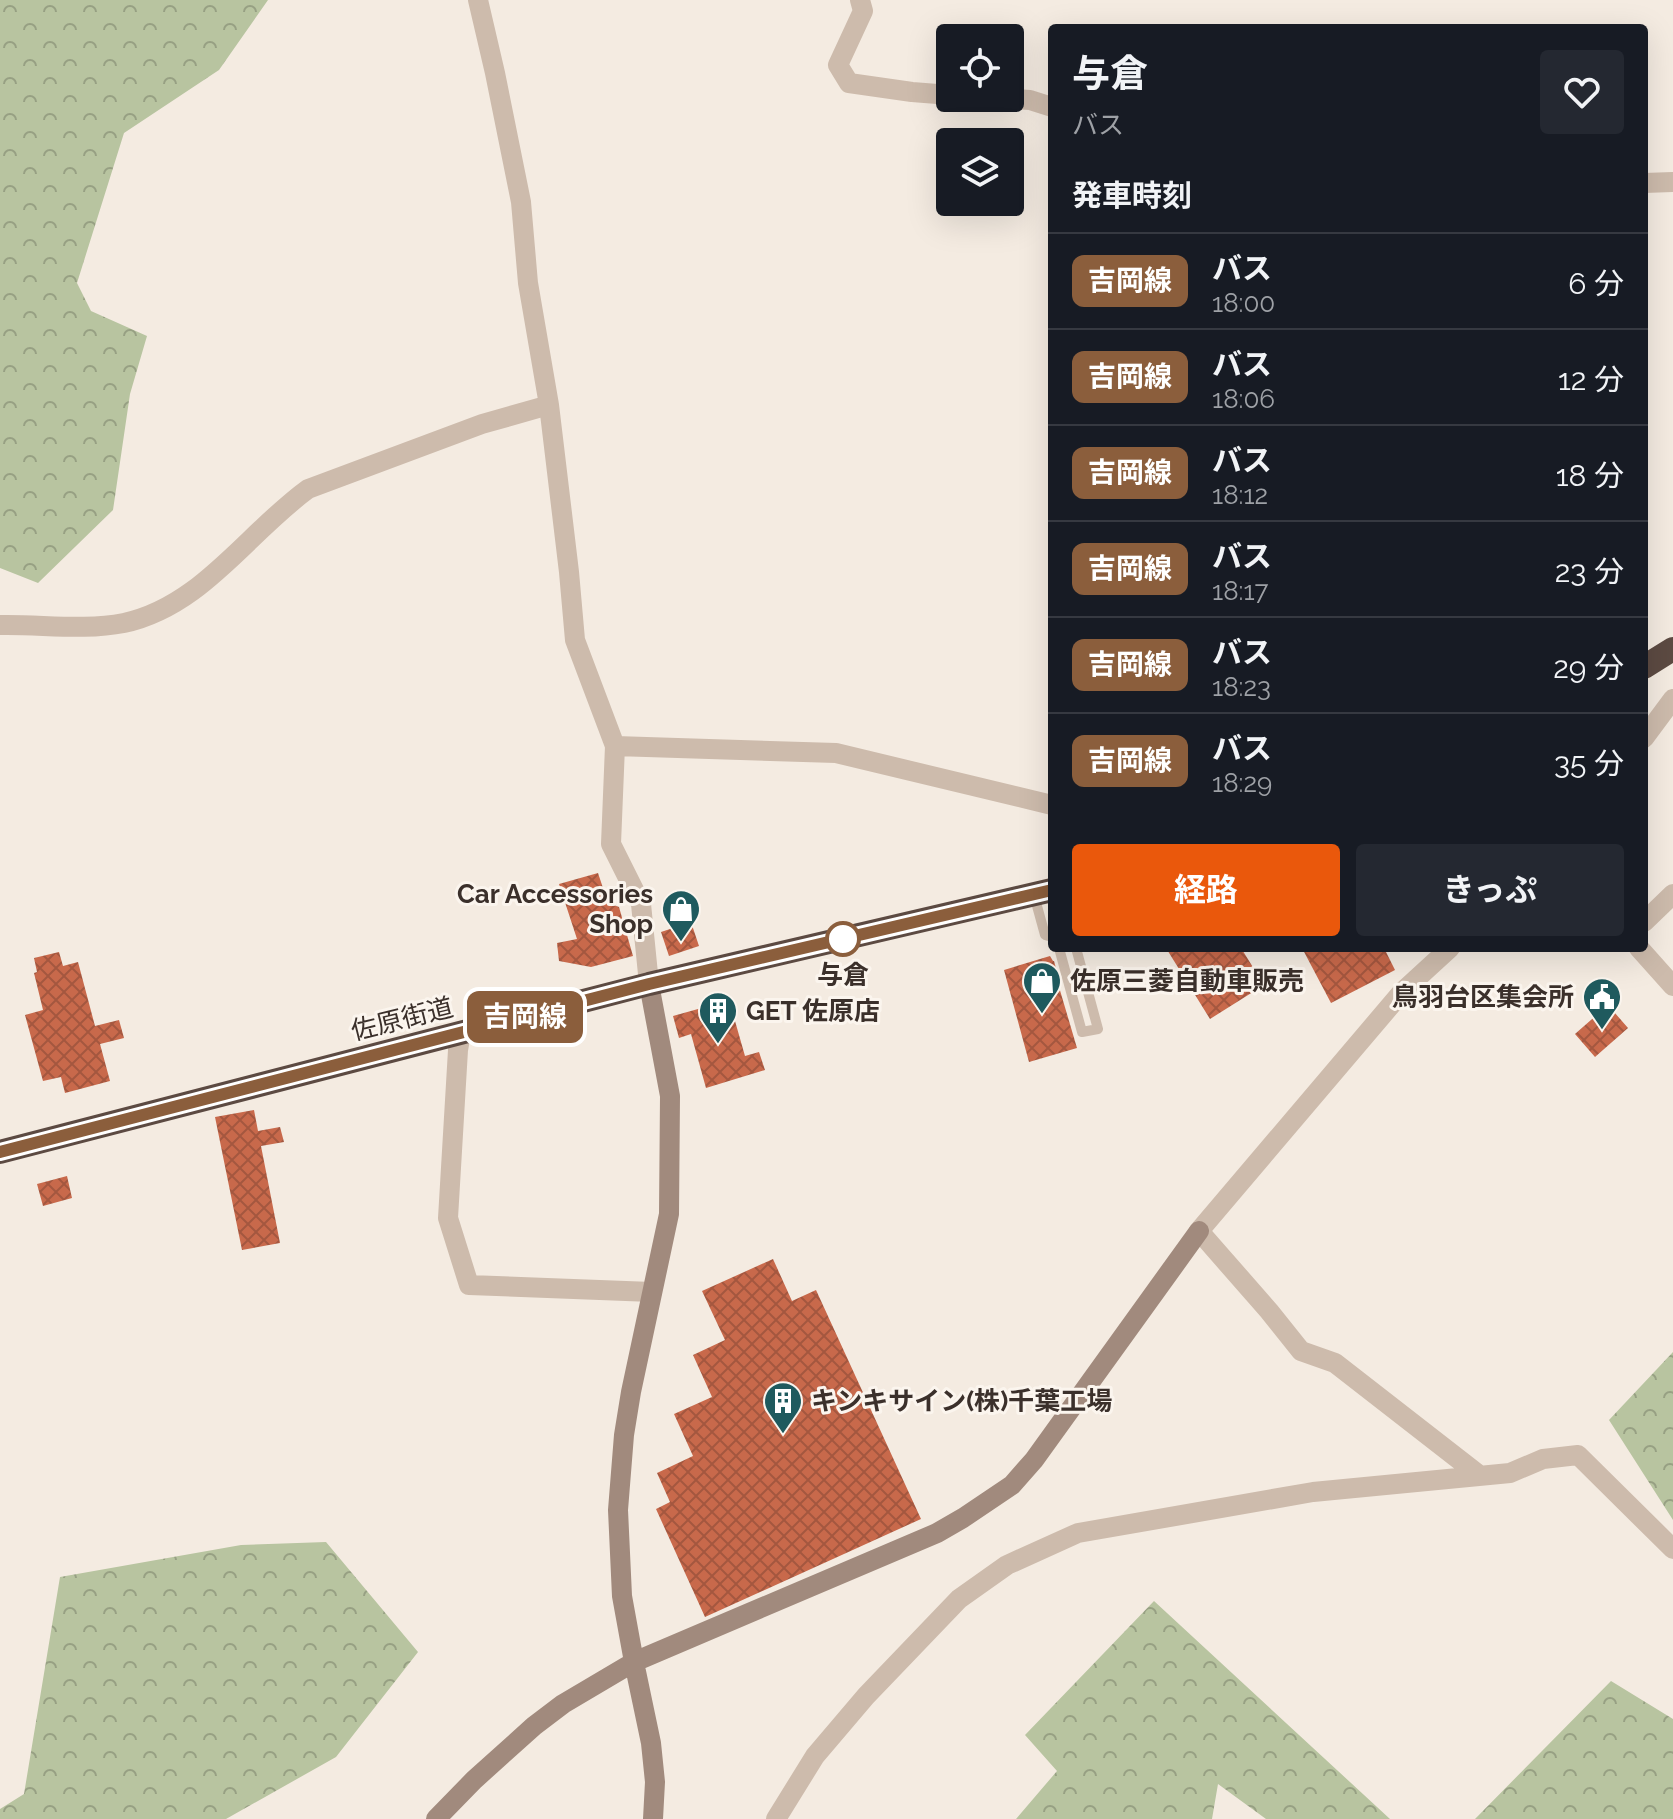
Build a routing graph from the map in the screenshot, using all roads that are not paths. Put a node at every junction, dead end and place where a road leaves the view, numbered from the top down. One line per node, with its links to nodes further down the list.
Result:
1 (478, 0): 8 (street)
2 (860, 0): 3 (street)
3 (936, 94)
4 (1024, 100): 5 (street)
5 (1048, 106)
6 (1673, 182): 7 (street)
7 (1648, 183)
8 (549, 405): 9 (street); 14 (street)
9 (0, 625)
10 (1673, 649): 11 (highway)
11 (1648, 665)
12 (1673, 699): 13 (street)
13 (1648, 733)
14 (615, 746): 15 (street); 24 (street)
15 (1048, 804)
16 (1043, 892): 19 (lane); 24 (highway, 佐原街道)
17 (1673, 894): 18 (street)
18 (1648, 918)
19 (1048, 936)
20 (1060, 952): 21 (lane)
21 (1077, 952)
22 (1446, 952): 28 (street)
23 (1643, 952): 25 (street)
24 (649, 984): 26 (highway, 佐原街道); 29 (street)
25 (1673, 986)
26 (461, 1033): 27 (highway, 佐原街道); 29 (street)
27 (0, 1152)
28 (1199, 1231): 30 (street); 32 (street)
29 (652, 1292): 32 (street)
30 (1479, 1475): 31 (street); 35 (street)
31 (1673, 1549)
32 (634, 1662): 33 (street); 34 (street)
33 (436, 1819)
34 (653, 1819)
35 (776, 1819)

